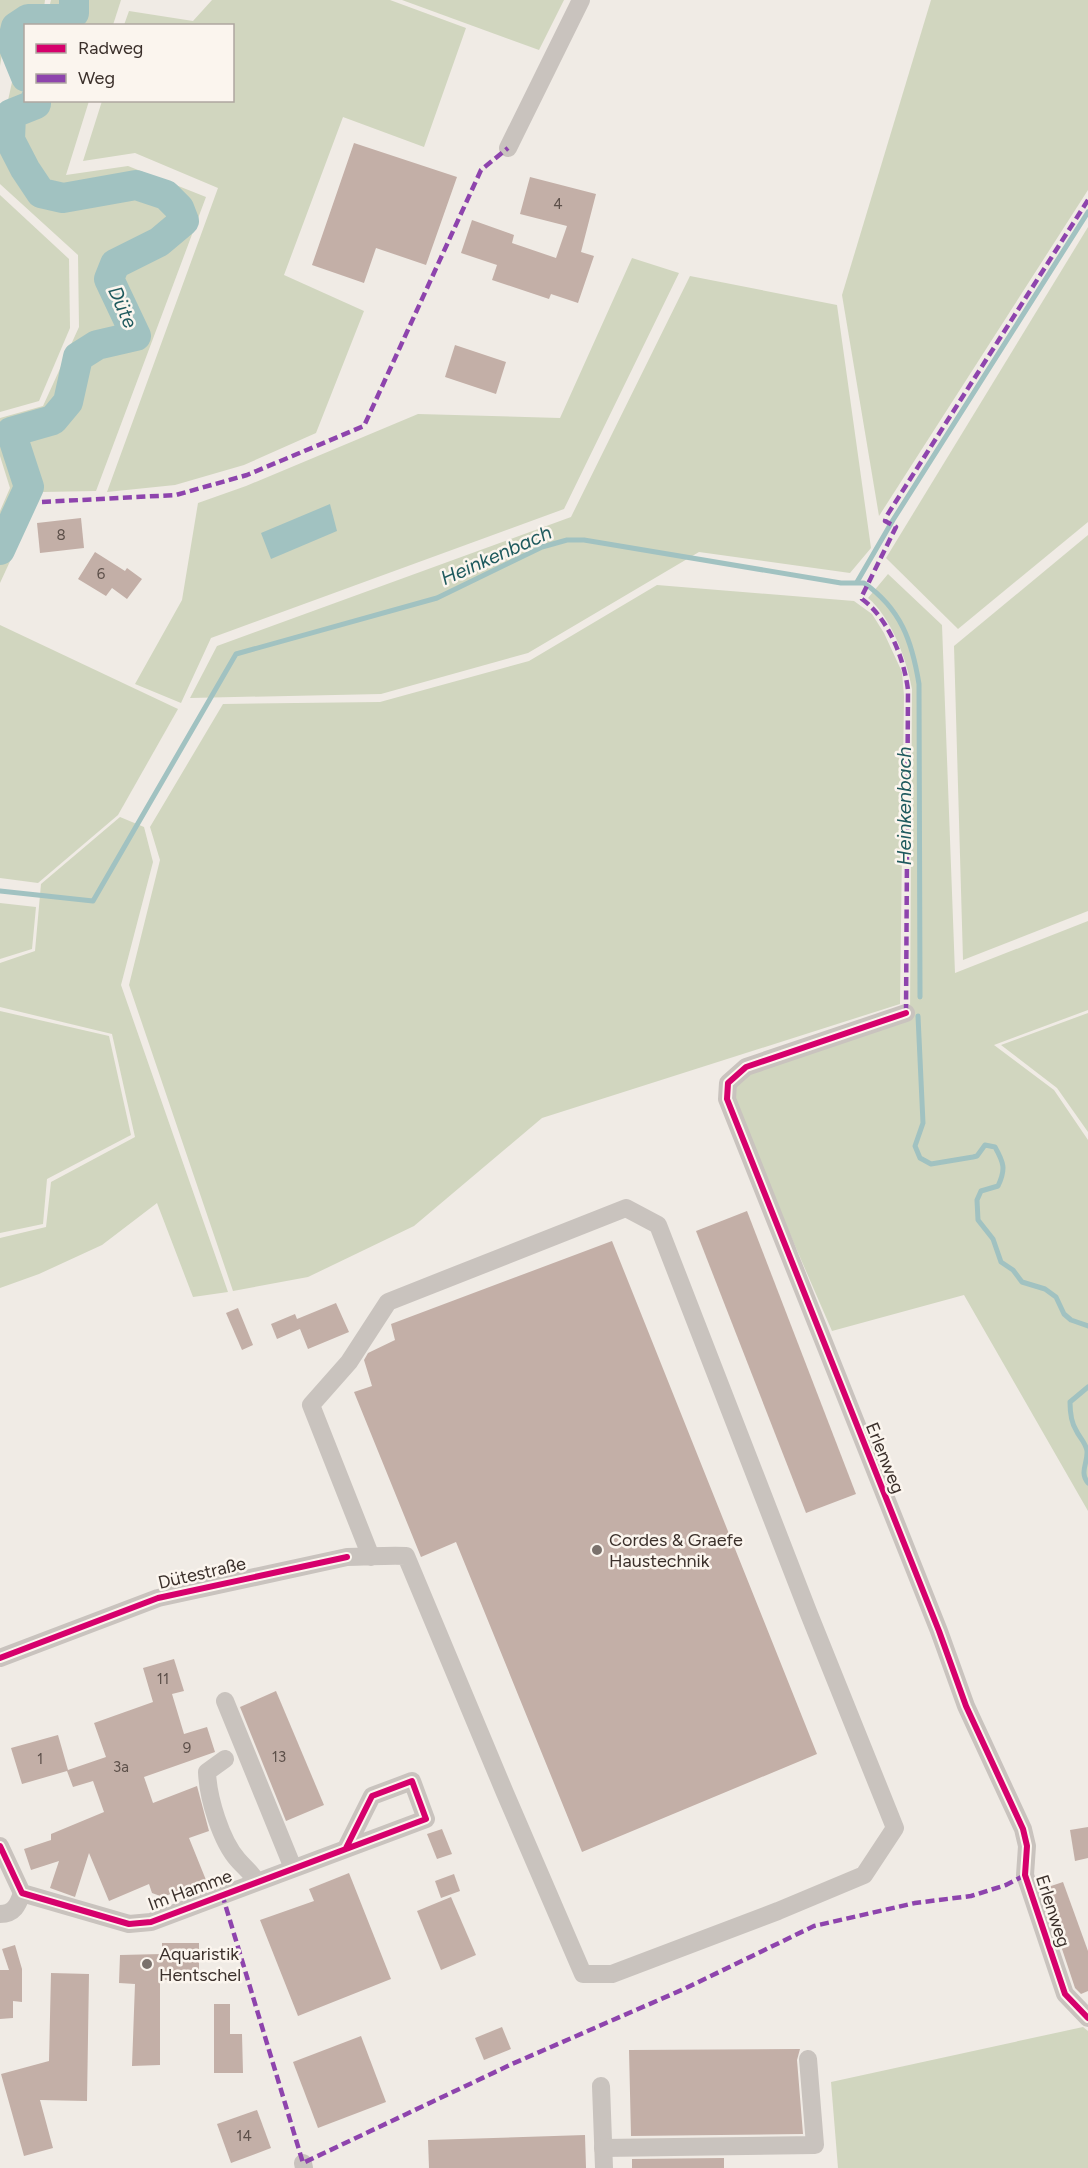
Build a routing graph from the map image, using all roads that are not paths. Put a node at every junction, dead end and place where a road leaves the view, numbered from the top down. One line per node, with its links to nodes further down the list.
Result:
1 (581, 0): 2 (street)
2 (508, 148)
3 (906, 1012): 14 (street, Erlenweg)
4 (371, 1557): 4 (street, Dütestraße); 5 (street, Dütestraße)
5 (0, 1658)
6 (225, 1701): 10 (street)
7 (225, 1759): 11 (street)
8 (0, 1846): 12 (street)
9 (346, 1848): 9 (street, Im Hamme); 10 (street, Im Hamme)
10 (293, 1868): 11 (street, Im Hamme)
11 (256, 1881): 12 (street, Im Hamme)
12 (22, 1893): 13 (street)
13 (0, 1914)
14 (1088, 2018)
15 (808, 2059): 17 (street)
16 (601, 2086): 17 (street)
17 (603, 2148): 18 (street)
18 (604, 2168)

